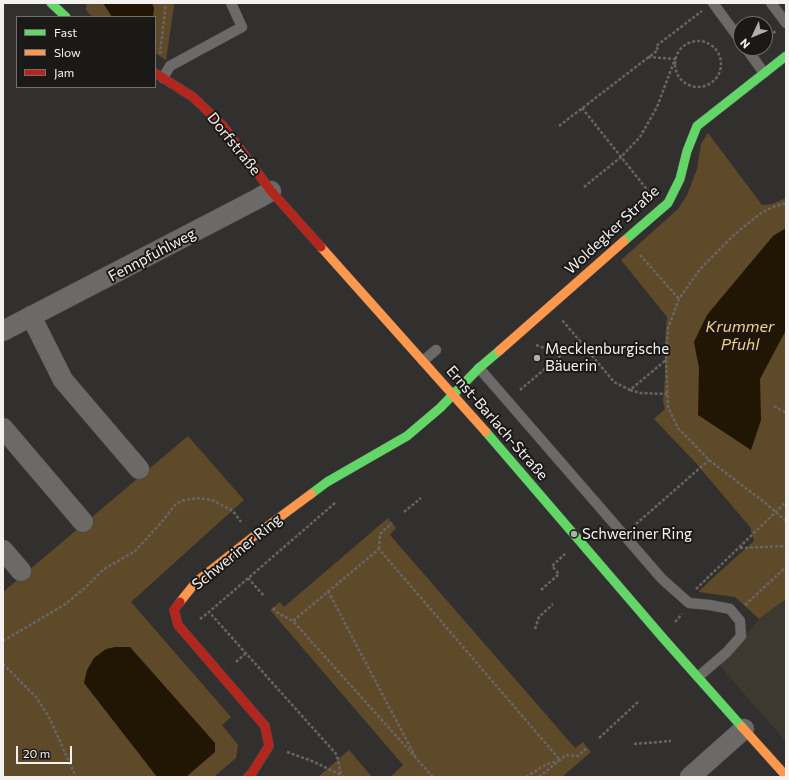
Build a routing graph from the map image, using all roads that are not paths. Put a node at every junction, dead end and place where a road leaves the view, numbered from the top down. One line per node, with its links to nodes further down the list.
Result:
1 (231, 3): 9 (lane)
2 (771, 3): 4 (lane)
3 (709, 5): 5 (lane)
4 (786, 23)
5 (733, 32)
6 (752, 56): 8 (lane)
7 (786, 56): 8 (street, Woldegker Straße)
8 (764, 73): 15 (street, Woldegker Straße)
9 (159, 76): 10 (street, Dorfstraße)
10 (270, 191): 11 (street, Fennpfuhlweg); 14 (street, Ernst-Barlach-Straße)
11 (31, 316): 12 (street, Fennpfuhlweg); 18 (street)
12 (5, 324)
13 (436, 350): 14 (lane)
14 (423, 362): 16 (street, Ernst-Barlach-Straße)
15 (479, 368): 16 (street, Woldegker Straße); 22 (lane, Ernst-Barlach-Straße)
16 (454, 395): 22 (street, Ernst-Barlach-Straße); 25 (street, Schweriner Ring)
17 (3, 428): 19 (street)
18 (139, 469)
19 (83, 522)
20 (3, 550): 21 (street)
21 (21, 571)
22 (698, 677): 23 (street, Ernst-Barlach-Straße)
23 (744, 729): 24 (street, Ernst-Barlach-Straße); 26 (street)
24 (786, 776)
25 (248, 777)
26 (690, 777)

